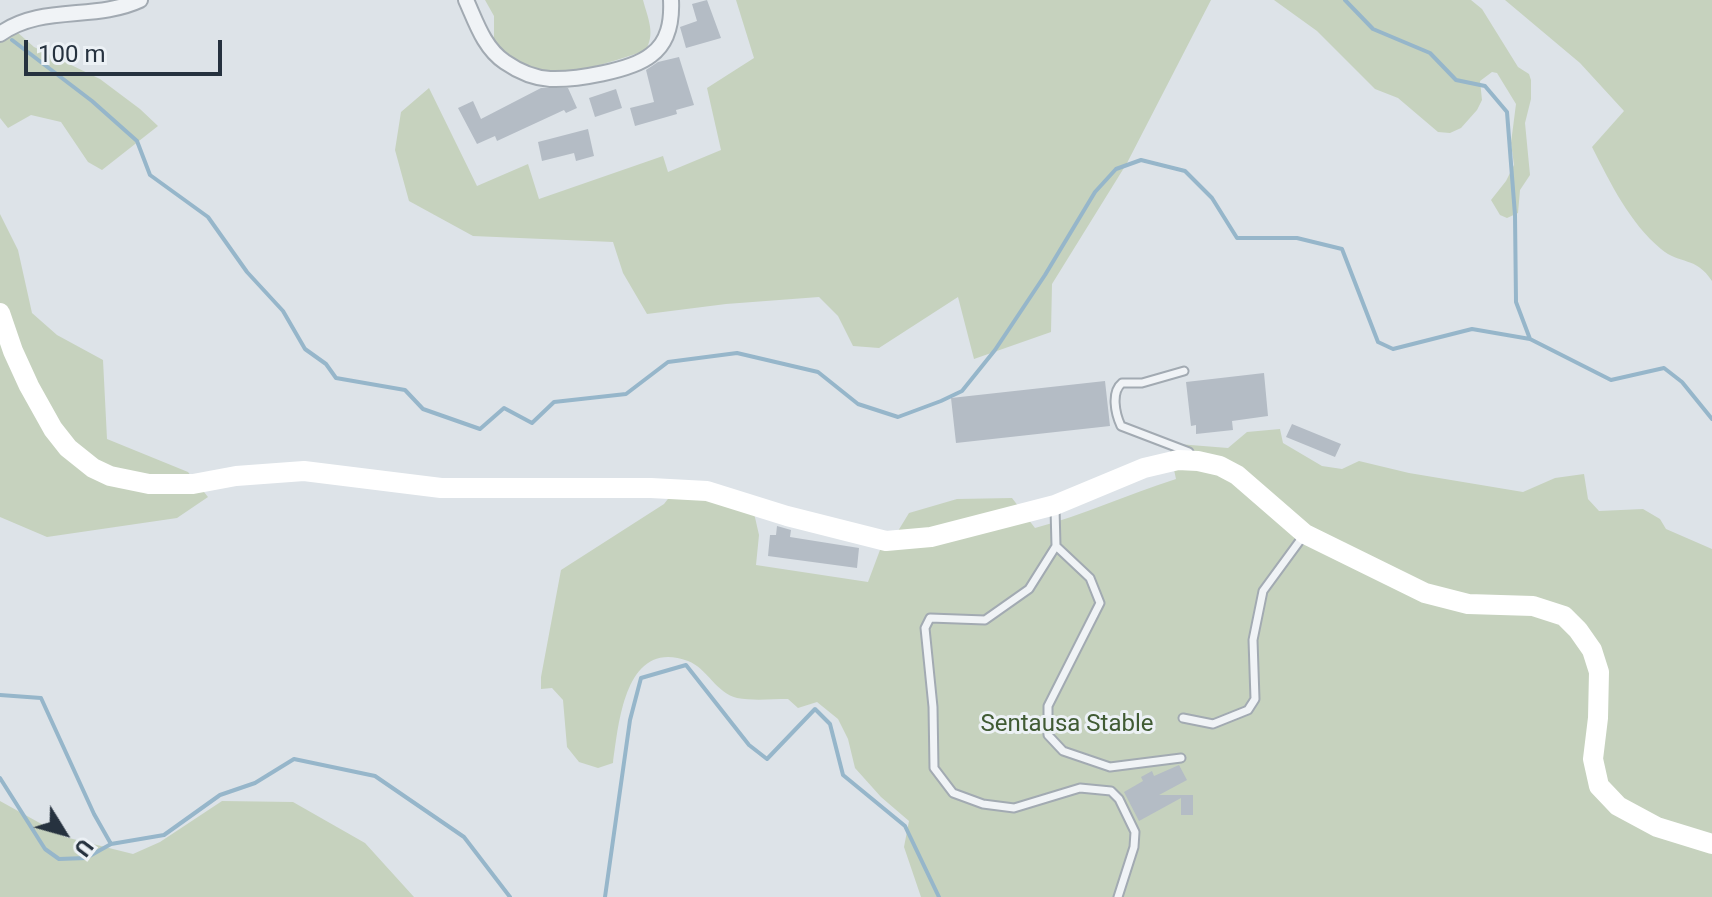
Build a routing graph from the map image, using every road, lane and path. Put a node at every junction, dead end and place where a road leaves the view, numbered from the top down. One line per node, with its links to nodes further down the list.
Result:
1 (140, 0): 4 (street)
2 (466, 0): 3 (street)
3 (671, 0)
4 (0, 34)
5 (0, 313): 8 (street)
6 (1184, 371): 7 (lane)
7 (1208, 463): 8 (street); 9 (street)
8 (1055, 505): 10 (lane)
9 (1305, 534): 11 (lane); 13 (street)
10 (1056, 546): 12 (lane); 14 (lane)
11 (1183, 718)
12 (1181, 758)
13 (1712, 844)
14 (1118, 897)

